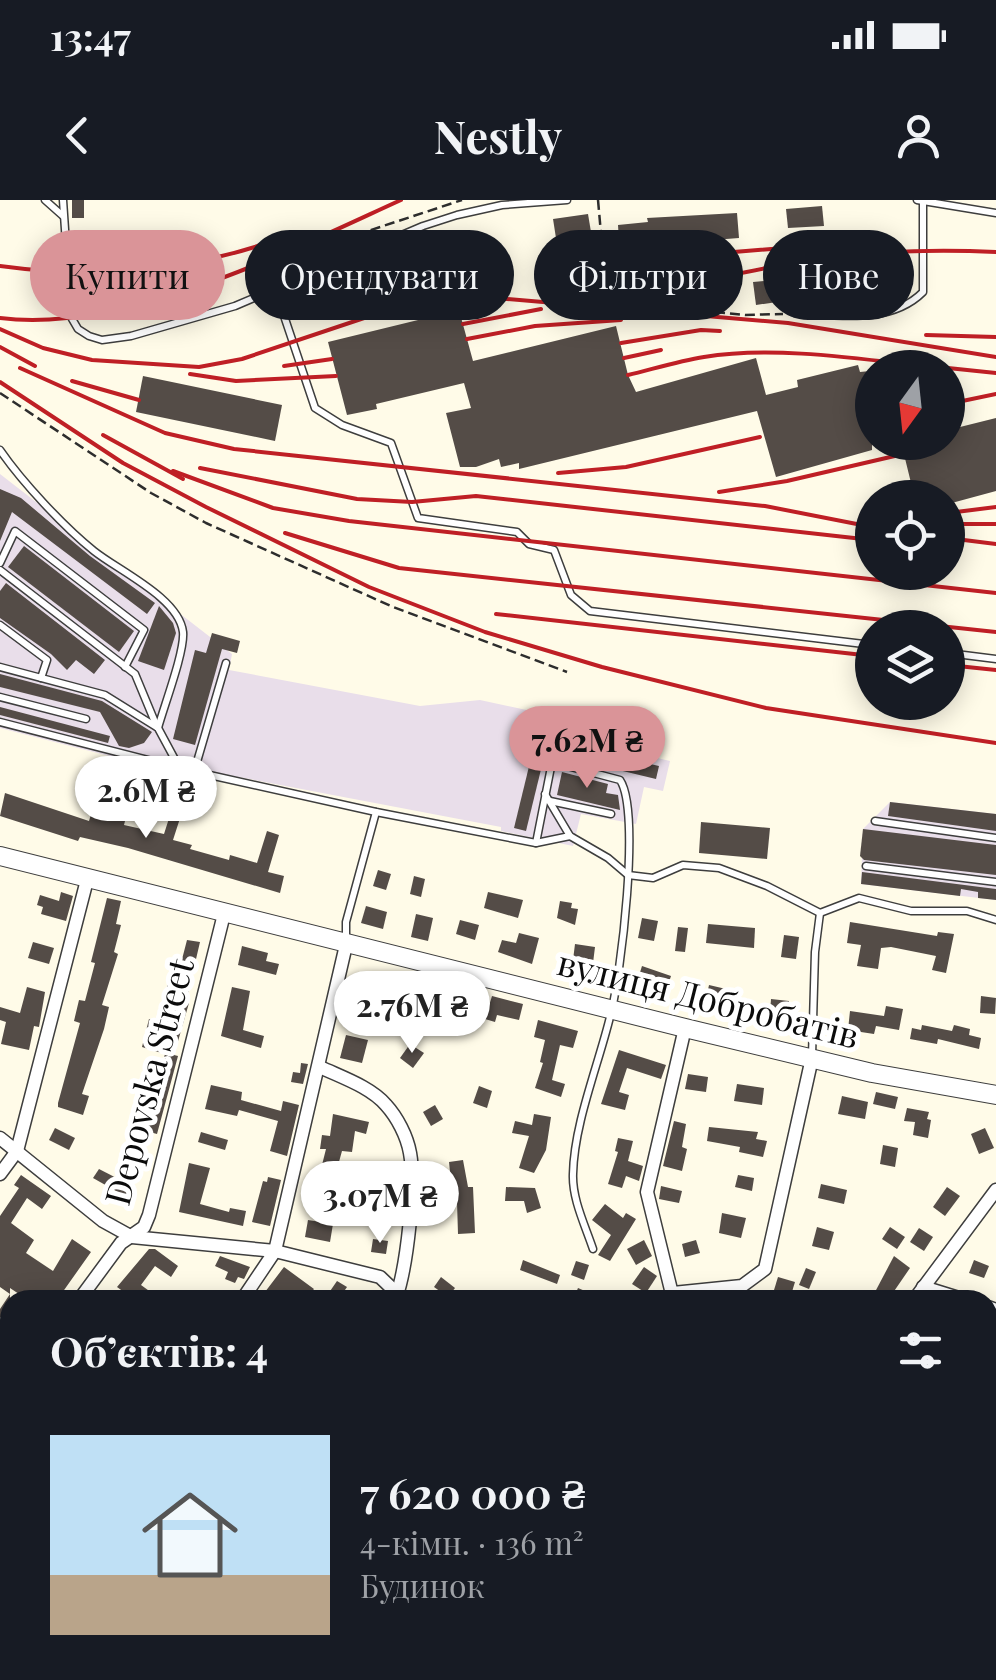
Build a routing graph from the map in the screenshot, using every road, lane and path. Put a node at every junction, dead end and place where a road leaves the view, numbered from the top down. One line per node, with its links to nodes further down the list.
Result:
1 (45, 200): 8 (lane)
2 (63, 200): 8 (lane)
3 (462, 200): 9 (path)
4 (567, 200): 10 (lane)
5 (598, 200): 13 (path)
6 (920, 200): 7 (lane); 12 (lane)
7 (996, 213)
8 (63, 217): 11 (lane)
9 (368, 230)
10 (413, 230)
11 (245, 302)
12 (914, 302)
13 (763, 314)
14 (284, 320): 19 (lane)
15 (0, 394): 25 (path)
16 (0, 450): 30 (lane)
17 (0, 567): 24 (lane); 24 (lane)
18 (0, 624): 26 (lane)
19 (855, 642)
20 (965, 655): 21 (lane)
21 (996, 659)
22 (226, 663): 32 (lane)
23 (0, 667): 26 (lane)
24 (125, 667): 30 (lane)
25 (567, 672)
26 (41, 678): 30 (lane)
27 (0, 697): 28 (lane)
28 (86, 719)
29 (0, 722): 31 (lane)
30 (158, 728): 31 (lane)
31 (180, 768): 32 (lane)
32 (194, 772): 34 (lane)
33 (547, 797): 35 (lane); 37 (lane); 39 (lane); 42 (lane)
34 (376, 812): 39 (lane); 48 (lane)
35 (611, 814)
36 (875, 822): 38 (lane)
37 (570, 836): 39 (lane); 42 (lane)
38 (996, 838)
39 (536, 843)
40 (0, 856): 43 (street, вулиця Добробатів)
41 (866, 866): 44 (lane)
42 (628, 875): 45 (lane); 49 (lane)
43 (87, 880): 46 (street, вулиця Добробатів); 55 (street)
44 (996, 882)
45 (820, 913): 47 (lane); 51 (lane)
46 (224, 914): 48 (street, вулиця Добробатів); 58 (street, Depovska Street)
47 (996, 920)
48 (346, 945): 49 (street, вулиця Добробатів); 52 (street)
49 (612, 1010): 50 (street, вулиця Добробатів); 59 (lane)
50 (685, 1028): 51 (street, вулиця Добробатів); 66 (street)
51 (812, 1058): 53 (street, вулиця Добробатів); 67 (street)
52 (320, 1067): 60 (street); 65 (street)
53 (996, 1095)
54 (0, 1138): 55 (street)
55 (16, 1151): 56 (street); 58 (street)
56 (0, 1174)
57 (996, 1190): 61 (street)
58 (132, 1237): 60 (street); 62 (street, Depovska Street)
59 (593, 1248)
60 (276, 1251): 63 (street); 64 (street)
61 (924, 1287): 68 (street); 69 (street)
62 (86, 1290)
63 (249, 1290)
64 (391, 1290)
65 (399, 1290)
66 (672, 1290)
67 (714, 1290)
68 (922, 1290)
69 (933, 1290)

